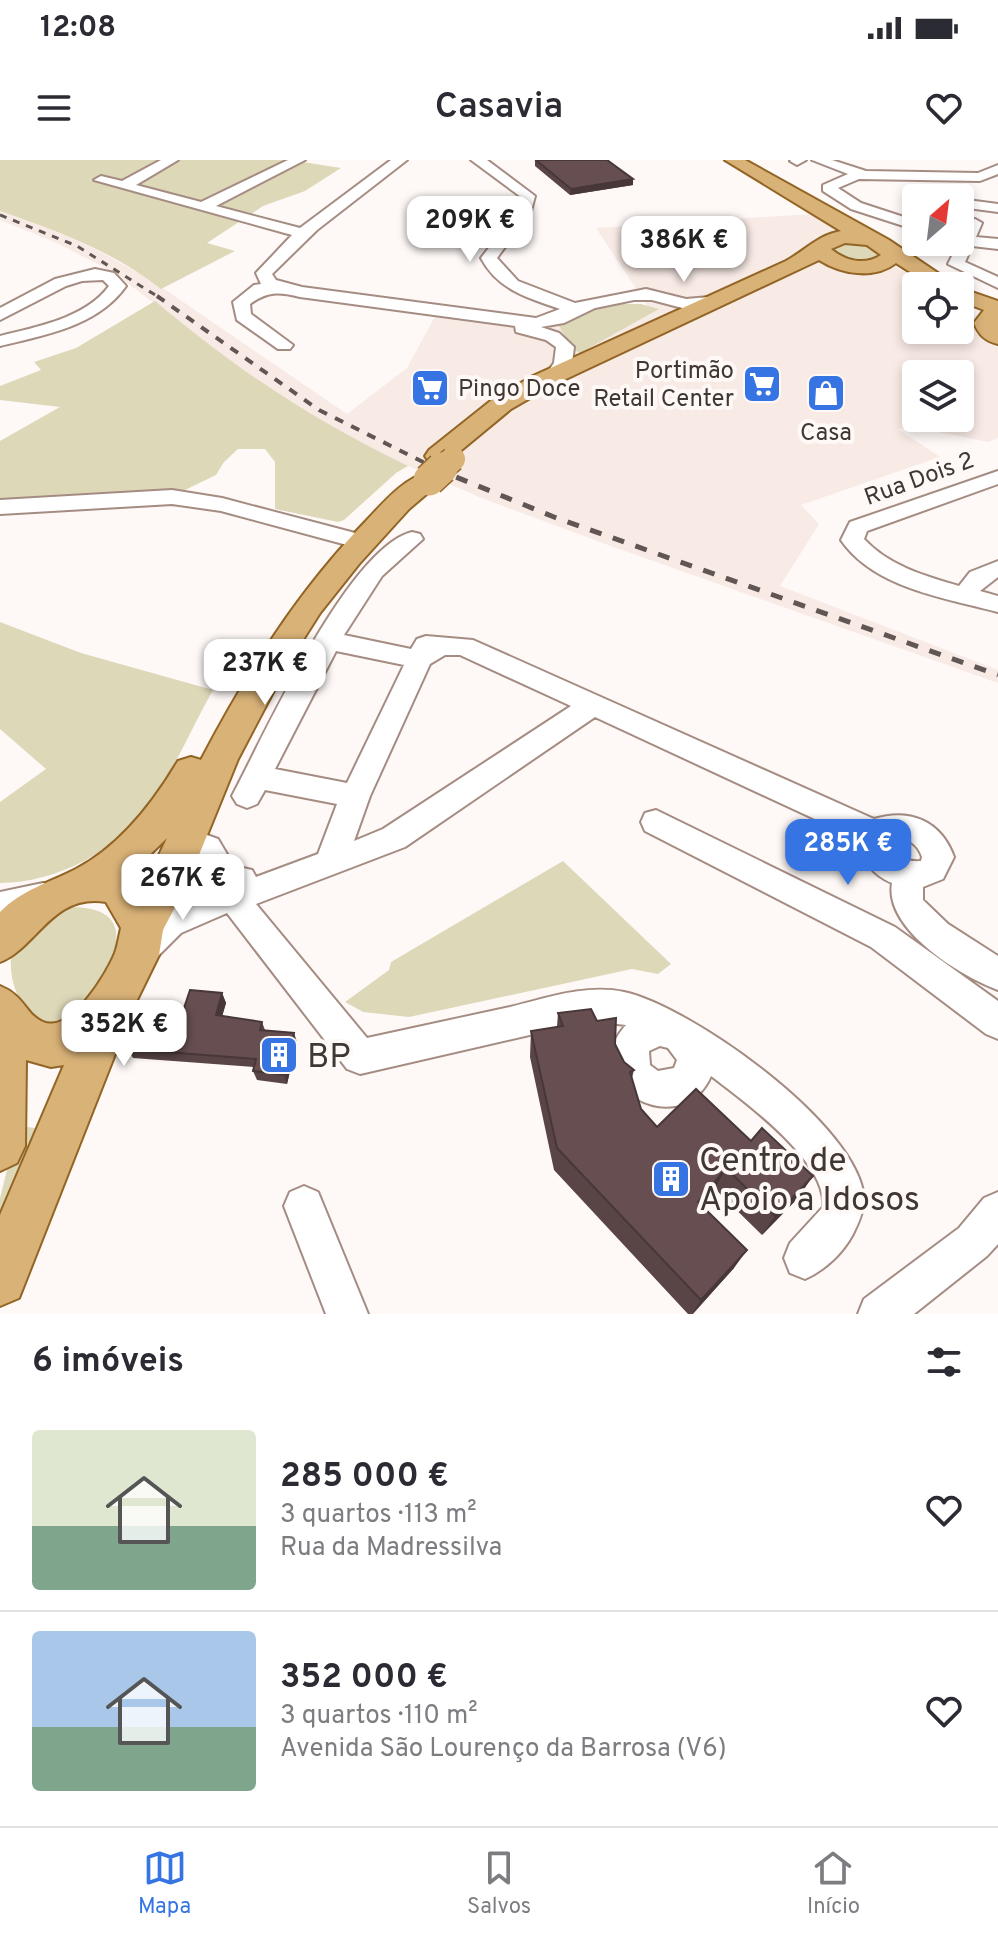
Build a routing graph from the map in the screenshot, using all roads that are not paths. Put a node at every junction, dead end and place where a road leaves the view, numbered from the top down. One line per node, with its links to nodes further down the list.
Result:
1 (171, 160): 11 (street)
2 (298, 160): 13 (street)
3 (400, 160): 16 (street)
4 (478, 160): 34 (street)
5 (720, 160): 20 (main road)
6 (733, 160): 17 (main road)
7 (819, 160): 8 (street)
8 (864, 175): 9 (street); 15 (street)
9 (994, 175)
10 (101, 180): 11 (street)
11 (124, 186): 13 (street)
12 (974, 205): 14 (street)
13 (203, 207): 16 (street)
14 (998, 208)
15 (902, 220)
16 (304, 234): 25 (street)
17 (869, 240): 20 (main road); 21 (main road)
18 (974, 242): 19 (street)
19 (998, 244)
20 (823, 246): 23 (main road); 31 (main road)
21 (890, 250): 23 (main road); 24 (main road)
22 (958, 256): 27 (street)
23 (861, 266): 26 (main road); 43 (main road)
24 (924, 272)
25 (264, 273): 28 (street); 30 (street)
26 (902, 278)
27 (998, 283)
28 (277, 287): 30 (street); 34 (street)
29 (650, 291): 31 (street); 34 (street); 38 (street)
30 (247, 295): 41 (street)
31 (709, 302): 38 (main road)
32 (974, 304): 36 (main road)
33 (974, 309): 36 (main road)
34 (565, 312): 39 (street)
35 (0, 315): 40 (street)
36 (995, 320)
37 (501, 325): 39 (street)
38 (655, 326): 42 (main road)
39 (551, 336): 42 (street)
40 (0, 341)
41 (284, 345)
42 (555, 374): 43 (main road)
43 (434, 467): 46 (main road); 56 (main road)
44 (998, 477): 49 (street, Rua Dois 2)
45 (0, 507): 46 (street)
46 (347, 538): 64 (main road)
47 (412, 539): 52 (street)
48 (998, 568): 49 (street)
49 (967, 594): 50 (street)
50 (998, 604)
51 (431, 633): 53 (street)
52 (328, 641): 53 (street); 55 (street)
53 (419, 659): 54 (street); 55 (street)
54 (593, 705): 58 (street); 60 (street)
55 (355, 796): 60 (street)
56 (194, 814): 59 (street); 63 (main road)
57 (656, 822): 72 (street)
58 (877, 834): 61 (street); 61 (street)
59 (207, 848): 62 (street); 65 (street)
60 (330, 864): 62 (street)
61 (909, 875): 69 (street)
62 (290, 879): 65 (street)
63 (168, 882): 64 (street); 65 (street); 67 (main road)
64 (82, 888): 66 (street); 67 (main road); 68 (main road)
65 (230, 888): 67 (street); 77 (street)
66 (0, 906)
67 (139, 942): 70 (main road)
68 (0, 943)
69 (998, 975)
70 (114, 999): 71 (main road); 78 (main road)
71 (0, 1007)
72 (998, 1022)
73 (0, 1031): 74 (main road)
74 (0, 1146)
75 (304, 1206): 79 (street)
76 (998, 1212): 80 (street)
77 (805, 1258)
78 (0, 1279)
79 (347, 1314)
80 (879, 1314)

